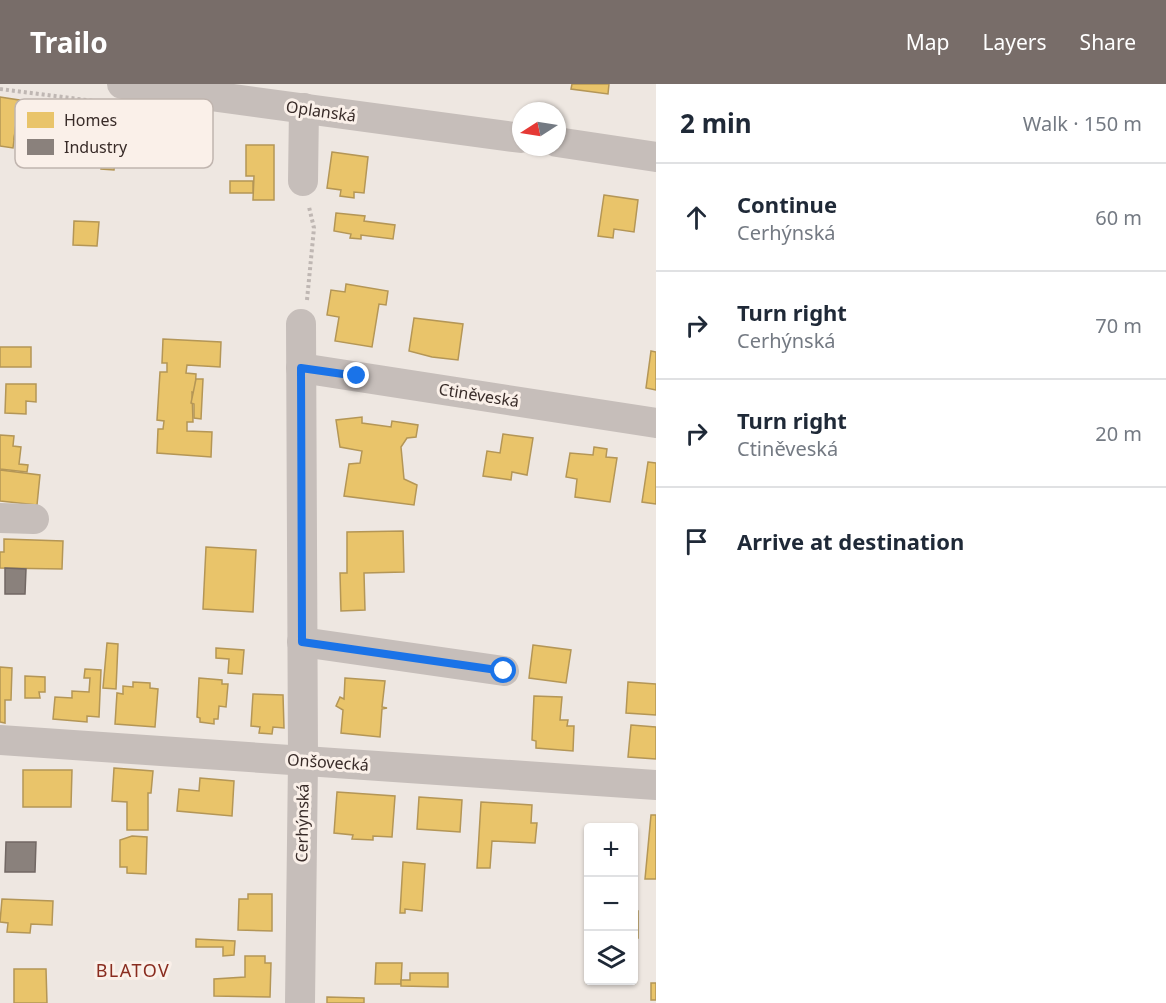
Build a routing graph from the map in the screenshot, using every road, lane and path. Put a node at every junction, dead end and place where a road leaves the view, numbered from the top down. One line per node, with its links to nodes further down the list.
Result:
1 (127, 84): 2 (street, Oplanská)
2 (304, 108): 3 (street, Oplanská); 6 (street)
3 (512, 137)
4 (566, 143): 5 (street)
5 (656, 157)
6 (303, 181): 7 (path)
7 (301, 324): 8 (street, Cerhýnská)
8 (301, 368): 9 (street, Ctiněveská); 12 (street, Cerhýnská)
9 (656, 423)
10 (0, 518): 11 (street)
11 (34, 519)
12 (302, 642): 13 (street); 15 (street, Cerhýnská)
13 (504, 671)
14 (0, 740): 15 (street, Onšovecká)
15 (303, 761): 16 (street, Onšovecká); 17 (street, Cerhýnská)
16 (656, 785)
17 (300, 1003)

